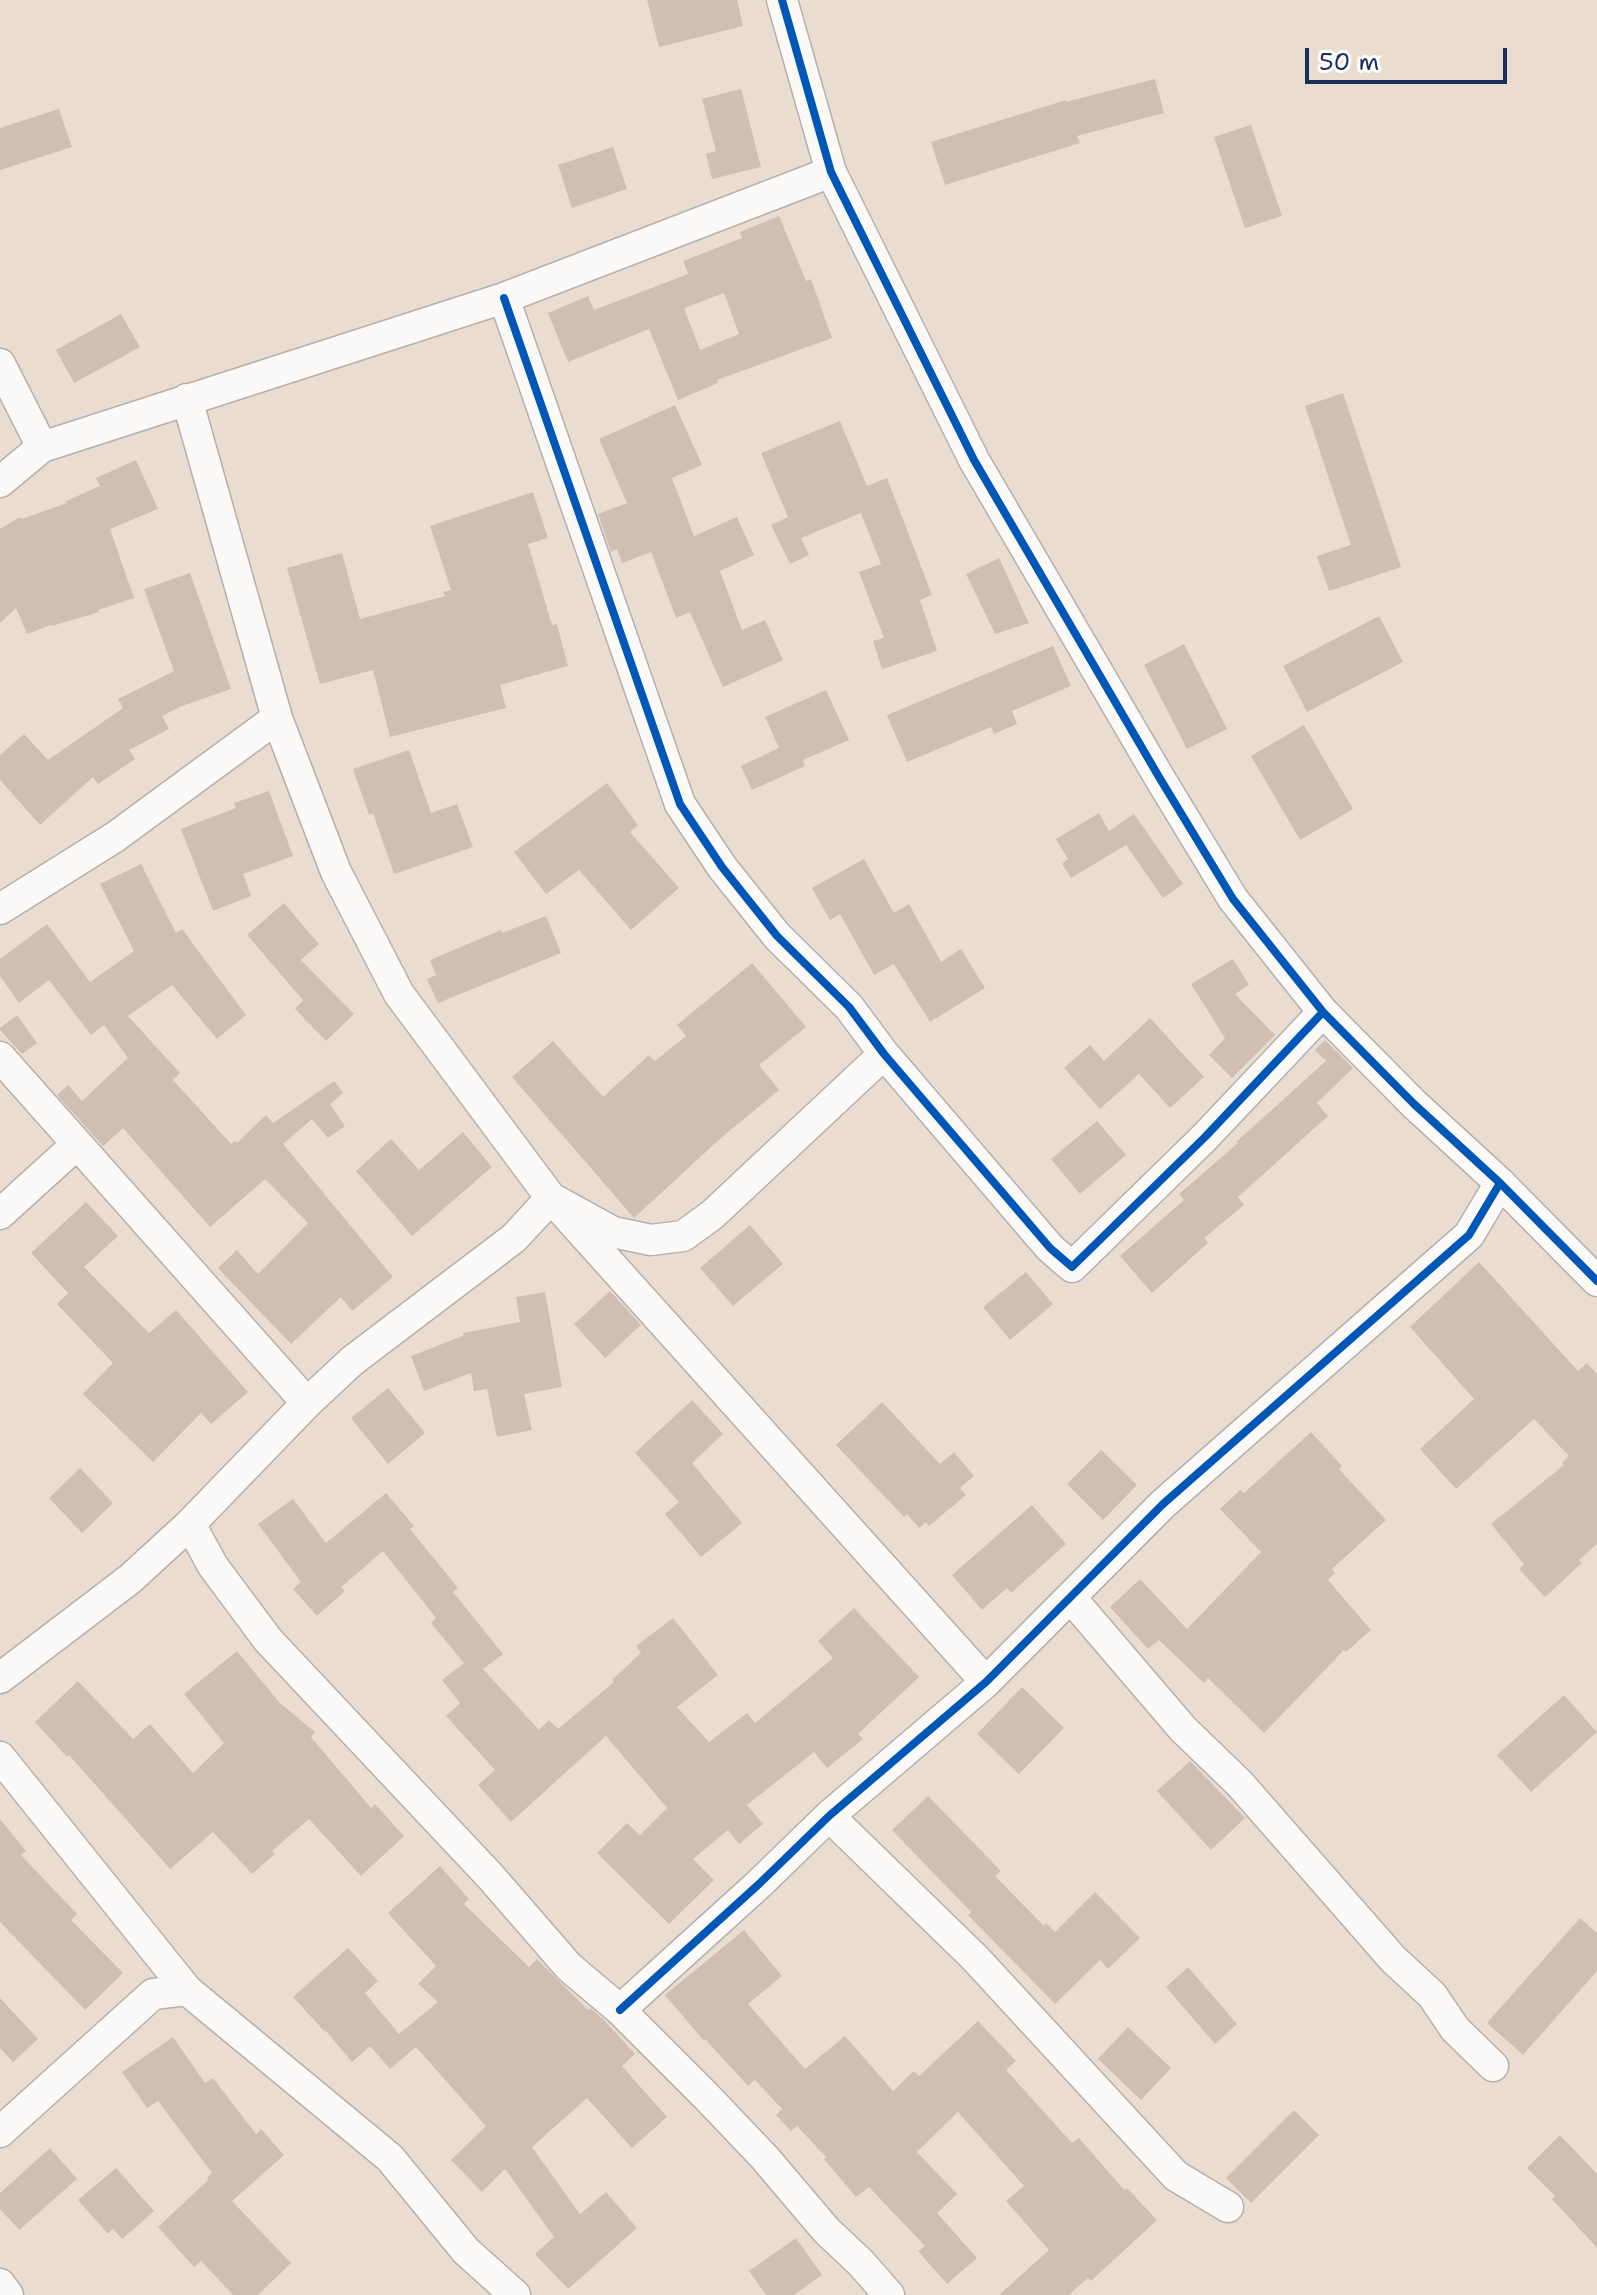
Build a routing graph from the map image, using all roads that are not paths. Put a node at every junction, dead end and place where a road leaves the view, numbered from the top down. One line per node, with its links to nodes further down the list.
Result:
1 (782, 0): 2 (street)
2 (831, 172): 3 (street); 10 (street)
3 (504, 298): 5 (street); 11 (street)
4 (0, 364): 6 (street)
5 (187, 399): 6 (street); 8 (street)
6 (42, 447): 7 (street)
7 (0, 482)
8 (277, 718): 9 (street); 15 (street)
9 (0, 909)
10 (1323, 1012): 11 (street); 14 (street)
11 (884, 1054): 15 (street)
12 (0, 1057): 13 (street)
13 (76, 1145): 16 (street); 18 (street)
14 (1500, 1183): 17 (street); 20 (street)
15 (551, 1198): 18 (street); 22 (street)
16 (0, 1214)
17 (1597, 1281)
18 (307, 1403): 19 (street)
19 (190, 1524): 21 (street); 26 (street)
20 (1071, 1598): 22 (street); 27 (street)
21 (0, 1678)
22 (986, 1682): 24 (street)
23 (0, 1757): 25 (street)
24 (829, 1816): 26 (street); 29 (street)
25 (187, 1990): 28 (street); 32 (street)
26 (620, 2010): 33 (street)
27 (1493, 2066)
28 (0, 2132)
29 (1228, 2207)
30 (0, 2284): 31 (street)
31 (8, 2295)
32 (515, 2295)
33 (889, 2295)

